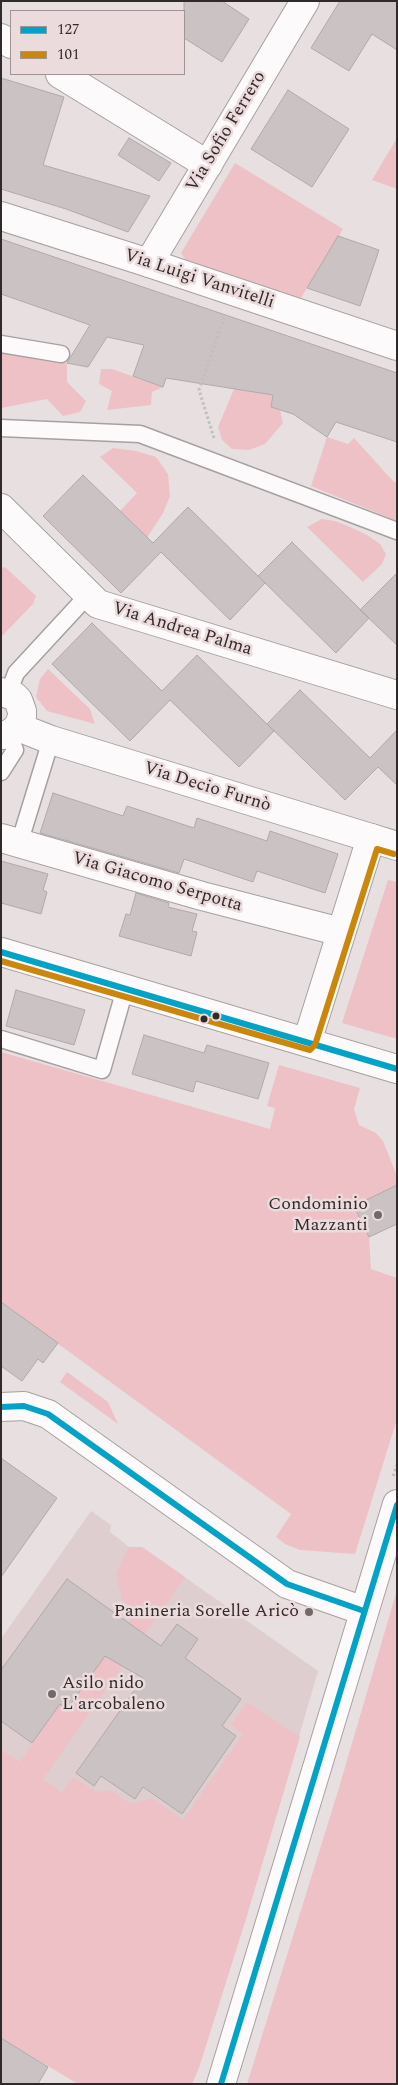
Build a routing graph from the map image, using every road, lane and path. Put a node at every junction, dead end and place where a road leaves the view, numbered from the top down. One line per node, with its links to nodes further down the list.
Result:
1 (305, 1): 3 (street, Via Sofio Ferrero)
2 (62, 75): 3 (street)
3 (208, 165): 5 (street, Via Sofio Ferrero)
4 (1, 216): 5 (street, Via Luigi Vanvitelli)
5 (149, 264): 6 (street, Via Luigi Vanvitelli)
6 (233, 291): 8 (street, Via Luigi Vanvitelli); 11 (path)
7 (1, 344): 9 (lane)
8 (397, 346)
9 (61, 354)
10 (1, 428): 11 (lane)
11 (222, 465): 13 (lane)
12 (1, 508): 14 (street, Via Andrea Palma)
13 (397, 531)
14 (89, 594): 15 (lane); 16 (street, Via Andrea Palma)
15 (5, 693): 17 (street)
16 (397, 695)
17 (9, 732): 18 (street, Via Decio Furnò); 19 (lane)
18 (51, 740): 20 (street, Via Decio Furnò); 21 (lane)
19 (1, 772)
20 (371, 838): 22 (street, Via Decio Furnò); 23 (street)
21 (10, 841): 23 (street, Via Giacomo Serpotta)
22 (397, 846)
23 (341, 932): 27 (street)
24 (3, 957): 25 (street)
25 (125, 989): 26 (lane); 27 (street)
26 (1, 1039)
27 (307, 1042): 28 (street)
28 (397, 1069)
29 (1, 1407): 31 (street)
30 (397, 1504): 31 (street)
31 (364, 1611): 32 (street)
32 (221, 2084)

